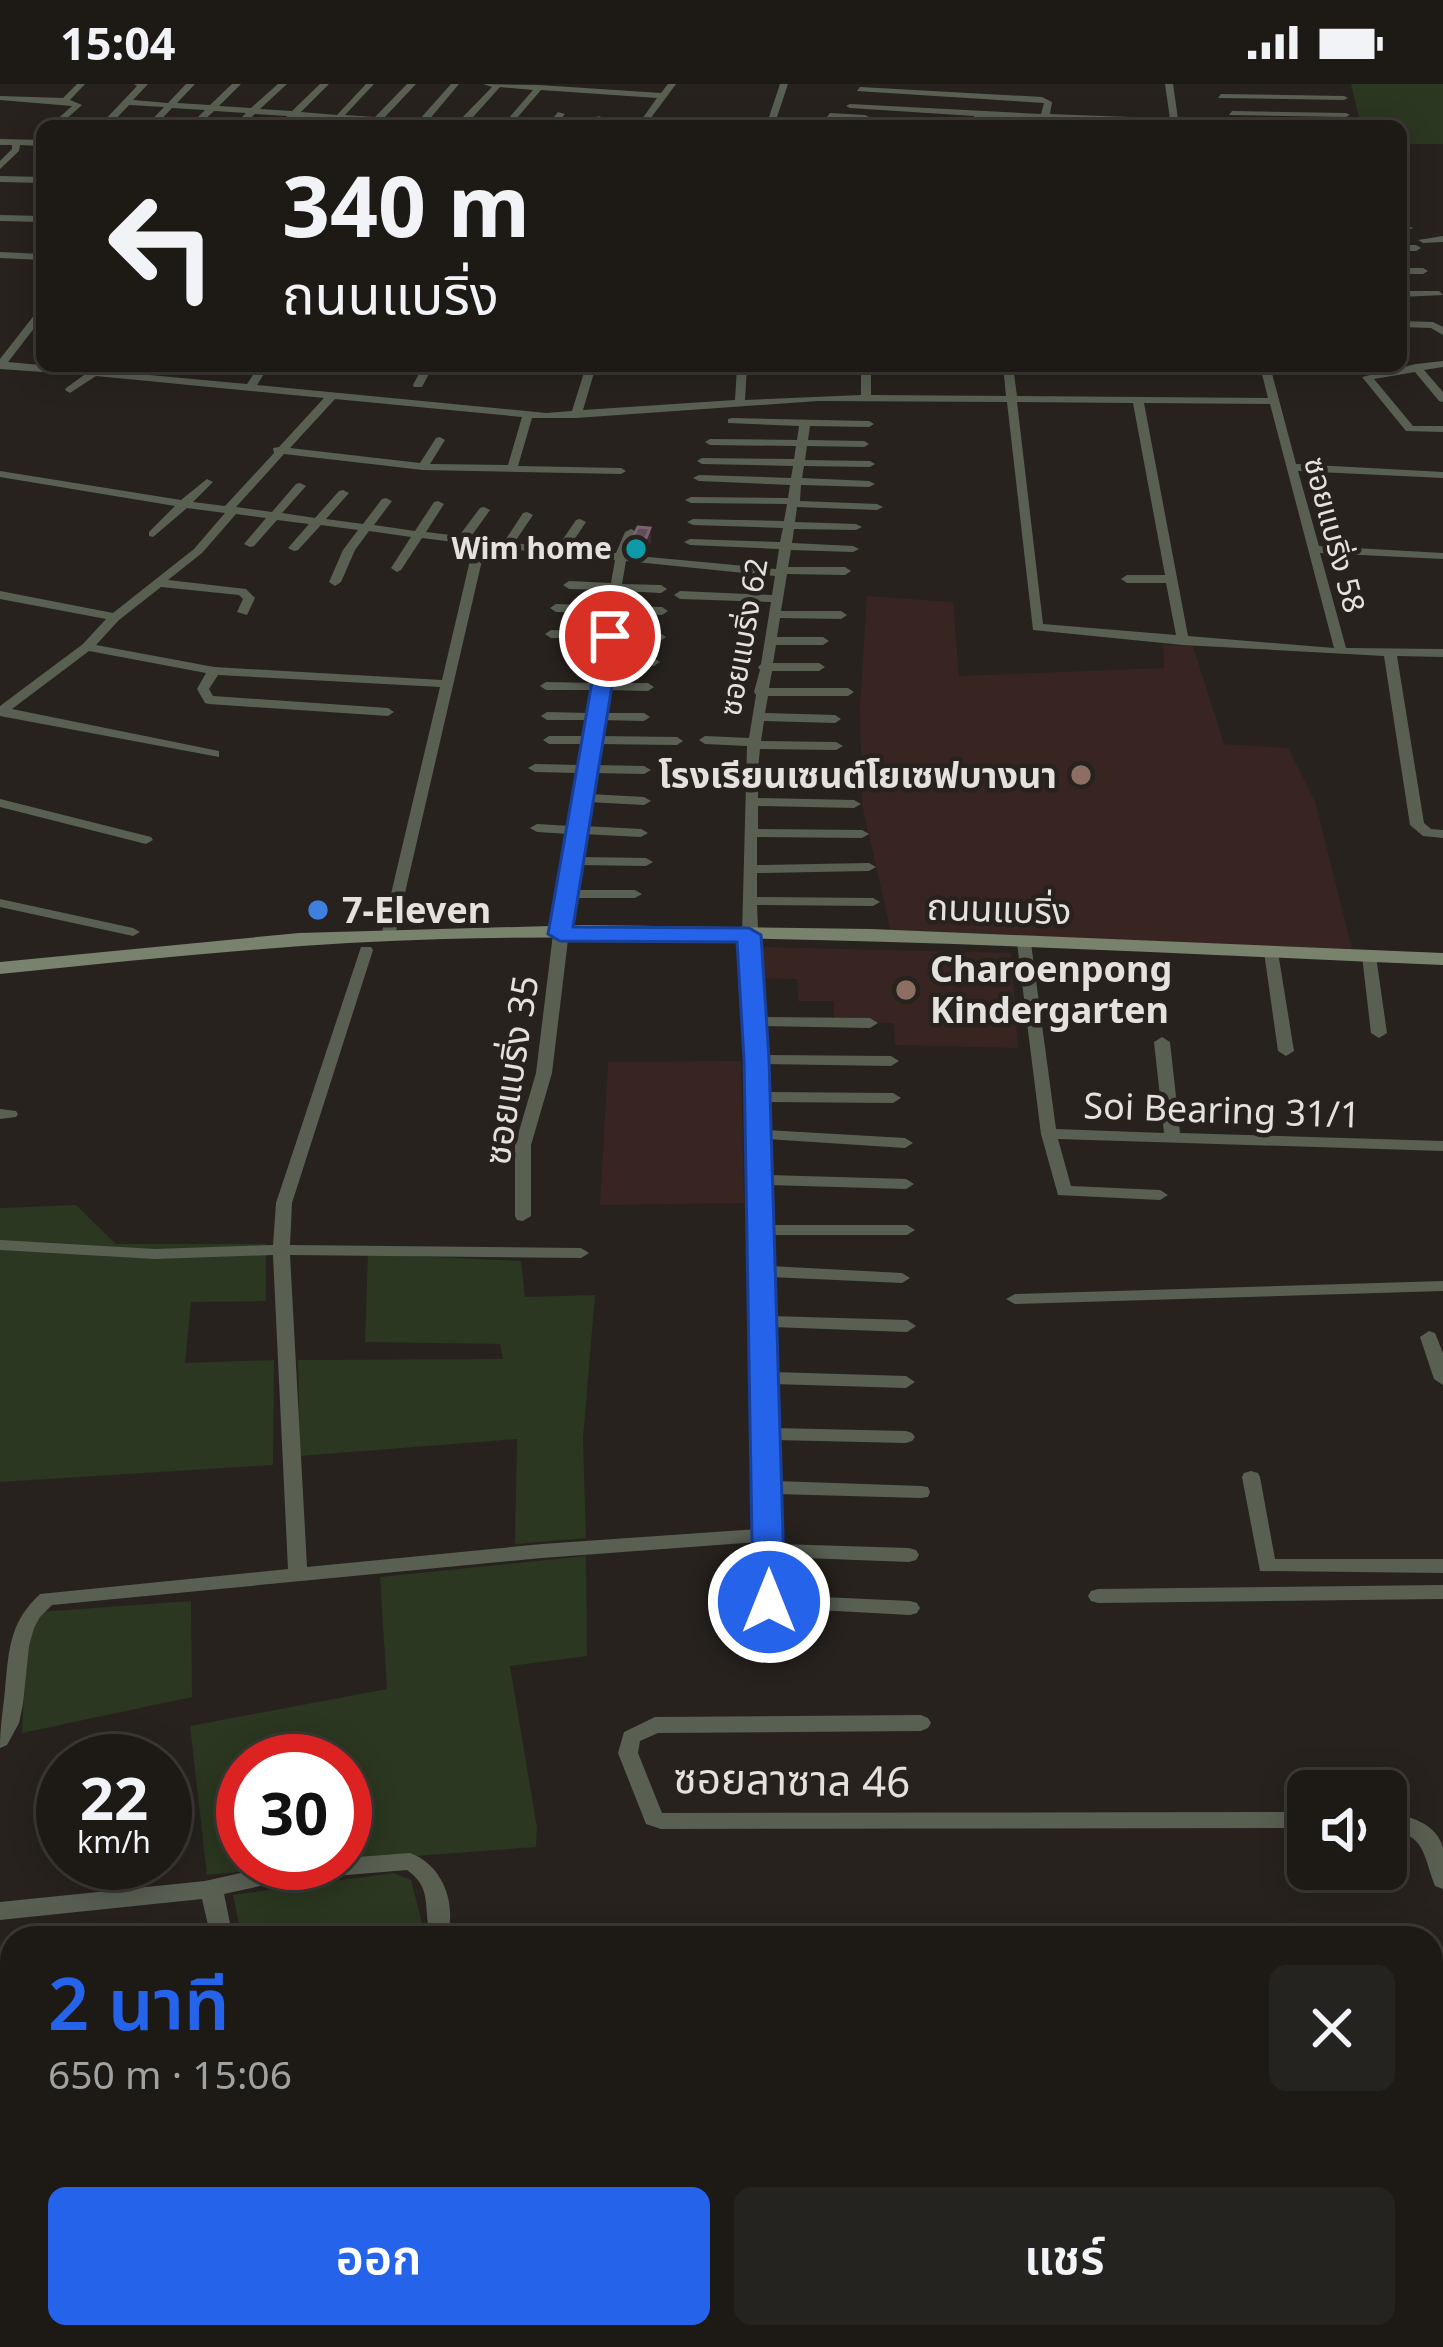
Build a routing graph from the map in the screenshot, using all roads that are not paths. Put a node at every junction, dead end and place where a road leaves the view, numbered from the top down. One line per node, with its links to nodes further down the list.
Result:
1 (33, 84): 24 (street)
2 (81, 84): 25 (street)
3 (138, 84): 26 (street)
4 (191, 84): 27 (street)
5 (237, 84): 30 (street)
6 (283, 84): 32 (street)
7 (325, 84): 37 (street)
8 (370, 84): 40 (street)
9 (412, 84): 43 (street)
10 (455, 84): 52 (street)
11 (487, 84): 12 (street)
12 (499, 84): 17 (street); 53 (street)
13 (672, 84): 20 (street)
14 (784, 84): 57 (street)
15 (1169, 84): 62 (street)
16 (1278, 84): 21 (street)
17 (542, 86): 20 (street); 54 (street)
18 (860, 89): 42 (street)
19 (1222, 95): 21 (street)
20 (664, 96): 56 (street)
21 (1282, 97): 23 (street); 34 (street)
22 (0, 98): 24 (street)
23 (1344, 98)
24 (15, 99): 25 (street)
25 (65, 101): 44 (street)
26 (127, 102): 27 (street); 45 (street)
27 (171, 105): 30 (street); 46 (street)
28 (1107, 105): 60 (street)
29 (850, 106): 41 (street)
30 (212, 108): 32 (street); 47 (street)
31 (919, 110): 36 (street); 41 (street); 58 (street)
32 (257, 112): 37 (street); 48 (street)
33 (1232, 113): 34 (street)
34 (1285, 113): 39 (street); 63 (street)
35 (561, 114): 55 (street)
36 (978, 114): 42 (street); 59 (street)
37 (295, 115): 40 (street); 49 (street)
38 (830, 115): 41 (street)
39 (1346, 115)
40 (341, 116): 43 (street); 50 (street)
41 (877, 117)
42 (1045, 117): 60 (street)
43 (378, 119): 51 (street)
44 (60, 120)
45 (110, 120)
46 (156, 120)
47 (200, 120)
48 (246, 120)
49 (289, 120)
50 (335, 120)
51 (386, 120)
52 (424, 120)
53 (466, 120)
54 (511, 120)
55 (556, 120)
56 (646, 120)
57 (772, 120)
58 (916, 120)
59 (978, 120)
60 (1107, 120): 61 (street)
61 (1130, 120)
62 (1174, 120)
63 (1288, 120)
64 (0, 142): 65 (street)
65 (16, 142): 66 (street); 67 (street)
66 (36, 143)
67 (0, 166)
68 (0, 179): 69 (street)
69 (36, 180)
70 (0, 218): 71 (street)
71 (36, 219)
72 (1443, 239): 73 (street)
73 (1407, 247)
74 (0, 255): 75 (street)
75 (36, 256)
76 (1407, 271): 77 (street)
77 (1423, 271)
78 (1407, 294): 79 (street)
79 (1439, 294)
80 (36, 319): 84 (street)
81 (1407, 324): 82 (street)
82 (1443, 332)
83 (1443, 364): 85 (street)
84 (1, 365): 86 (street)
85 (1416, 367): 87 (street); 101 (street)
86 (36, 368)
87 (1407, 369)
88 (82, 372): 97 (street)
89 (260, 372): 99 (street)
90 (425, 372): 98 (street)
91 (589, 372): 109 (street)
92 (742, 372): 107 (street)
93 (866, 372): 103 (street)
94 (1008, 372): 104 (street)
95 (1266, 372): 106 (street, ซอยแบริ่ง 58)
96 (1392, 372): 113 (street)
97 (94, 373): 99 (street); 100 (street)
98 (418, 385)
99 (250, 388): 102 (street)
100 (70, 390)
101 (1441, 395)
102 (332, 396): 108 (street); 118 (street)
103 (866, 398): 104 (street); 107 (street)
104 (1010, 399): 105 (street); 189 (street)
105 (1138, 400): 106 (street); 169 (street)
106 (1272, 401): 123 (street, ซอยแบริ่ง 58)
107 (740, 403): 109 (street)
108 (528, 415): 109 (street); 124 (street)
109 (576, 415)
110 (732, 422): 111 (street)
111 (805, 423): 112 (street); 116 (street, ซอยแบริ่ง 62)
112 (869, 424)
113 (1443, 429)
114 (440, 440): 122 (street)
115 (710, 442): 116 (street)
116 (802, 444): 117 (street); 120 (street, ซอยแบริ่ง 62)
117 (864, 444)
118 (278, 451): 122 (street); 140 (street)
119 (702, 461): 120 (street)
120 (800, 463): 121 (street); 130 (street, ซอยแบริ่ง 62)
121 (870, 464)
122 (423, 467): 124 (street)
123 (1291, 467): 127 (street); 161 (street, ซอยแบริ่ง 58)
124 (512, 469): 125 (street)
125 (621, 471)
126 (0, 474): 137 (street)
127 (1443, 475)
128 (699, 478): 130 (street)
129 (207, 482): 137 (street)
130 (797, 482): 131 (street); 136 (street, ซอยแบริ่ง 62)
131 (869, 484)
132 (301, 486): 142 (street)
133 (343, 494): 144 (street)
134 (691, 500): 136 (street)
135 (386, 501): 148 (street)
136 (795, 503): 139 (street); 147 (street, ซอยแบริ่ง 62)
137 (184, 504): 140 (street); 152 (street)
138 (439, 504): 151 (street)
139 (877, 507)
140 (231, 509): 142 (street); 171 (street)
141 (484, 510): 153 (street)
142 (275, 514): 144 (street); 156 (street)
143 (526, 515): 157 (street)
144 (320, 520): 148 (street); 159 (street)
145 (580, 522): 162 (street)
146 (693, 522): 147 (street)
147 (792, 525): 149 (street); 158 (street, ซอยแบริ่ง 62)
148 (369, 526): 151 (street); 170 (street)
149 (856, 527)
150 (632, 532): 163 (street, ซอยแบริ่ง 35)
151 (419, 533): 153 (street); 165 (street)
152 (153, 534)
153 (463, 539): 155 (street)
154 (691, 542): 158 (street)
155 (485, 543): 157 (street); 200 (street)
156 (250, 544)
157 (507, 546): 162 (street)
158 (788, 546): 160 (street); 166 (street, ซอยแบริ่ง 62)
159 (294, 548)
160 (853, 549)
161 (1312, 549): 164 (street); 191 (street, ซอยแบริ่ง 58)
162 (561, 551): 163 (street)
163 (621, 556): 166 (street); 173 (street, ซอยแบริ่ง 35)
164 (1443, 556)
165 (398, 568)
166 (782, 571): 167 (street); 177 (street, ซอยแบริ่ง 62)
167 (845, 572)
168 (1127, 579): 169 (street)
169 (1173, 579): 189 (street)
170 (335, 581)
171 (160, 583): 181 (street); 183 (street)
172 (569, 585): 173 (street)
173 (616, 587): 174 (street); 179 (street, ซอยแบริ่ง 35)
174 (661, 589)
175 (0, 595): 183 (street)
176 (680, 595): 177 (street)
177 (775, 607): 182 (street); 187 (street, ซอยแบริ่ง 62)
178 (556, 608): 179 (street)
179 (613, 609): 180 (street); 185 (street, ซอยแบริ่ง 35)
180 (662, 611)
181 (243, 612)
182 (841, 616)
183 (115, 617): 190 (street)
184 (551, 634): 185 (street)
185 (610, 636): 186 (street); 195 (street, ซอยแบริ่ง 35)
186 (660, 637)
187 (769, 640): 188 (street); 197 (street, ซอยแบริ่ง 62)
188 (823, 641)
189 (1183, 641): 191 (street)
190 (87, 647): 199 (street); 206 (street)
191 (1341, 652): 192 (street, ซอยแบริ่ง 58)
192 (1390, 653): 193 (street, ซอยแบริ่ง 58); 235 (street)
193 (1443, 653)
194 (571, 659): 195 (street)
195 (606, 660): 196 (street); 202 (street, ซอยแบริ่ง 35)
196 (653, 662)
197 (764, 667): 198 (street); 204 (street, ซอยแบริ่ง 62)
198 (819, 667)
199 (214, 671): 200 (street); 207 (street)
200 (447, 684): 249 (street)
201 (546, 686): 202 (street)
202 (601, 686): 203 (street); 209 (street, ซอยแบริ่ง 35)
203 (648, 687)
204 (760, 692): 205 (street); 211 (street, ซอยแบริ่ง 62)
205 (848, 692)
206 (1, 712): 219 (street)
207 (388, 712)
208 (547, 716): 209 (street)
209 (596, 716): 210 (street); 215 (street, ซอยแบริ่ง 35)
210 (644, 717)
211 (757, 717): 212 (street); 217 (street, ซอยแบริ่ง 62)
212 (835, 718)
213 (549, 740): 215 (street)
214 (705, 740): 217 (street)
215 (591, 741): 216 (street); 221 (street, ซอยแบริ่ง 35)
216 (677, 741)
217 (753, 743): 218 (street); 223 (street, ซอยแบริ่ง 62)
218 (836, 746)
219 (214, 754)
220 (535, 767): 221 (street)
221 (586, 769): 222 (street); 225 (street, ซอยแบริ่ง 35)
222 (644, 770)
223 (752, 772): 224 (street); 227 (street, ซอยแบริ่ง 62)
224 (833, 773)
225 (581, 798): 226 (street); 231 (street, ซอยแบริ่ง 35)
226 (644, 801)
227 (752, 802): 229 (street); 233 (street, ซอยแบริ่ง 62)
228 (0, 803): 236 (street)
229 (854, 804)
230 (537, 828): 231 (street)
231 (577, 830): 232 (street); 237 (street, ซอยแบริ่ง 35)
232 (641, 832)
233 (751, 833): 234 (street); 240 (street, ซอยแบริ่ง 62)
234 (862, 834)
235 (1443, 834)
236 (146, 840)
237 (572, 861): 238 (street); 241 (street, ซอยแบริ่ง 35)
238 (646, 862)
239 (868, 867): 240 (street)
240 (750, 869): 243 (street, ซอยแบริ่ง 62)
241 (567, 894): 242 (street); 247 (street, ซอยแบริ่ง 35)
242 (634, 894)
243 (749, 901): 244 (street); 248 (street, ซอยแบริ่ง 62)
244 (873, 902)
245 (0, 903): 246 (street)
246 (134, 932)
247 (556, 934): 248 (main road, ถนนแบริ่ง); 249 (main road, ถนนแบริ่ง); 251 (main road, ถนนแบริ่ง); 274 (street, ซอยแบริ่ง 35)
248 (749, 935): 250 (main road, ถนนแบริ่ง); 257 (street, ซอยแบริ่ง 62)
249 (388, 936): 255 (main road, ถนนแบริ่ง)
250 (1024, 943): 252 (main road, ถนนแบริ่ง); 267 (street, Soi Bearing 31/1)
251 (366, 950): 256 (main road, ถนนแบริ่ง); 278 (street)
252 (1271, 952): 253 (main road, ถนนแบริ่ง); 261 (street)
253 (1369, 956): 254 (main road, ถนนแบริ่ง); 259 (street)
254 (1443, 959)
255 (0, 968)
256 (0, 982)
257 (755, 1021): 258 (street); 262 (street, ซอยแบริ่ง 62)
258 (870, 1023)
259 (1378, 1033)
260 (1162, 1042): 268 (street)
261 (1286, 1051)
262 (757, 1059): 263 (street); 264 (street, ซอยแบริ่ง 62)
263 (891, 1061)
264 (757, 1097): 265 (street); 266 (street, ซอยแบริ่ง 62)
265 (893, 1098)
266 (758, 1134): 269 (street); 271 (street, ซอยแบริ่ง 62)
267 (1049, 1134): 268 (street, Soi Bearing 31/1); 273 (street)
268 (1173, 1138): 270 (street, Soi Bearing 31/1)
269 (905, 1143)
270 (1443, 1147)
271 (759, 1180): 272 (street); 275 (street, ซอยแบริ่ง 62)
272 (906, 1184)
273 (1160, 1196)
274 (524, 1216)
275 (760, 1230): 276 (street); 280 (street, ซอยแบริ่ง 62)
276 (908, 1230)
277 (0, 1245): 278 (street)
278 (280, 1250): 279 (street); 298 (street)
279 (581, 1253)
280 (761, 1271): 281 (street); 284 (street, ซอยแบริ่ง 62)
281 (902, 1278)
282 (1443, 1286): 283 (street)
283 (1015, 1299)
284 (763, 1321): 285 (street); 287 (street, ซอยแบริ่ง 62)
285 (907, 1326)
286 (1429, 1337): 288 (street)
287 (764, 1378): 289 (street); 290 (street, ซอยแบริ่ง 62)
288 (1443, 1379)
289 (906, 1382)
290 (765, 1434): 291 (street); 293 (street, ซอยแบริ่ง 62)
291 (906, 1437)
292 (1251, 1478): 297 (street)
293 (767, 1487): 294 (street); 295 (street, ซอยแบริ่ง 62)
294 (921, 1492)
295 (768, 1542): 296 (street); 298 (street); 301 (street, ซอยแบริ่ง 62)
296 (910, 1555)
297 (1443, 1566)
298 (298, 1575): 303 (street)
299 (1443, 1592): 300 (street)
300 (1098, 1596)
301 (910, 1608)
302 (921, 1723): 304 (street, ซอยลาซาล 46)
303 (0, 1740)
304 (1287, 1820)
305 (1407, 1824): 306 (street)
306 (1443, 1880)
307 (205, 1890): 308 (street); 309 (street); 310 (street)
308 (0, 1911)
309 (220, 1926)
310 (440, 1926)

